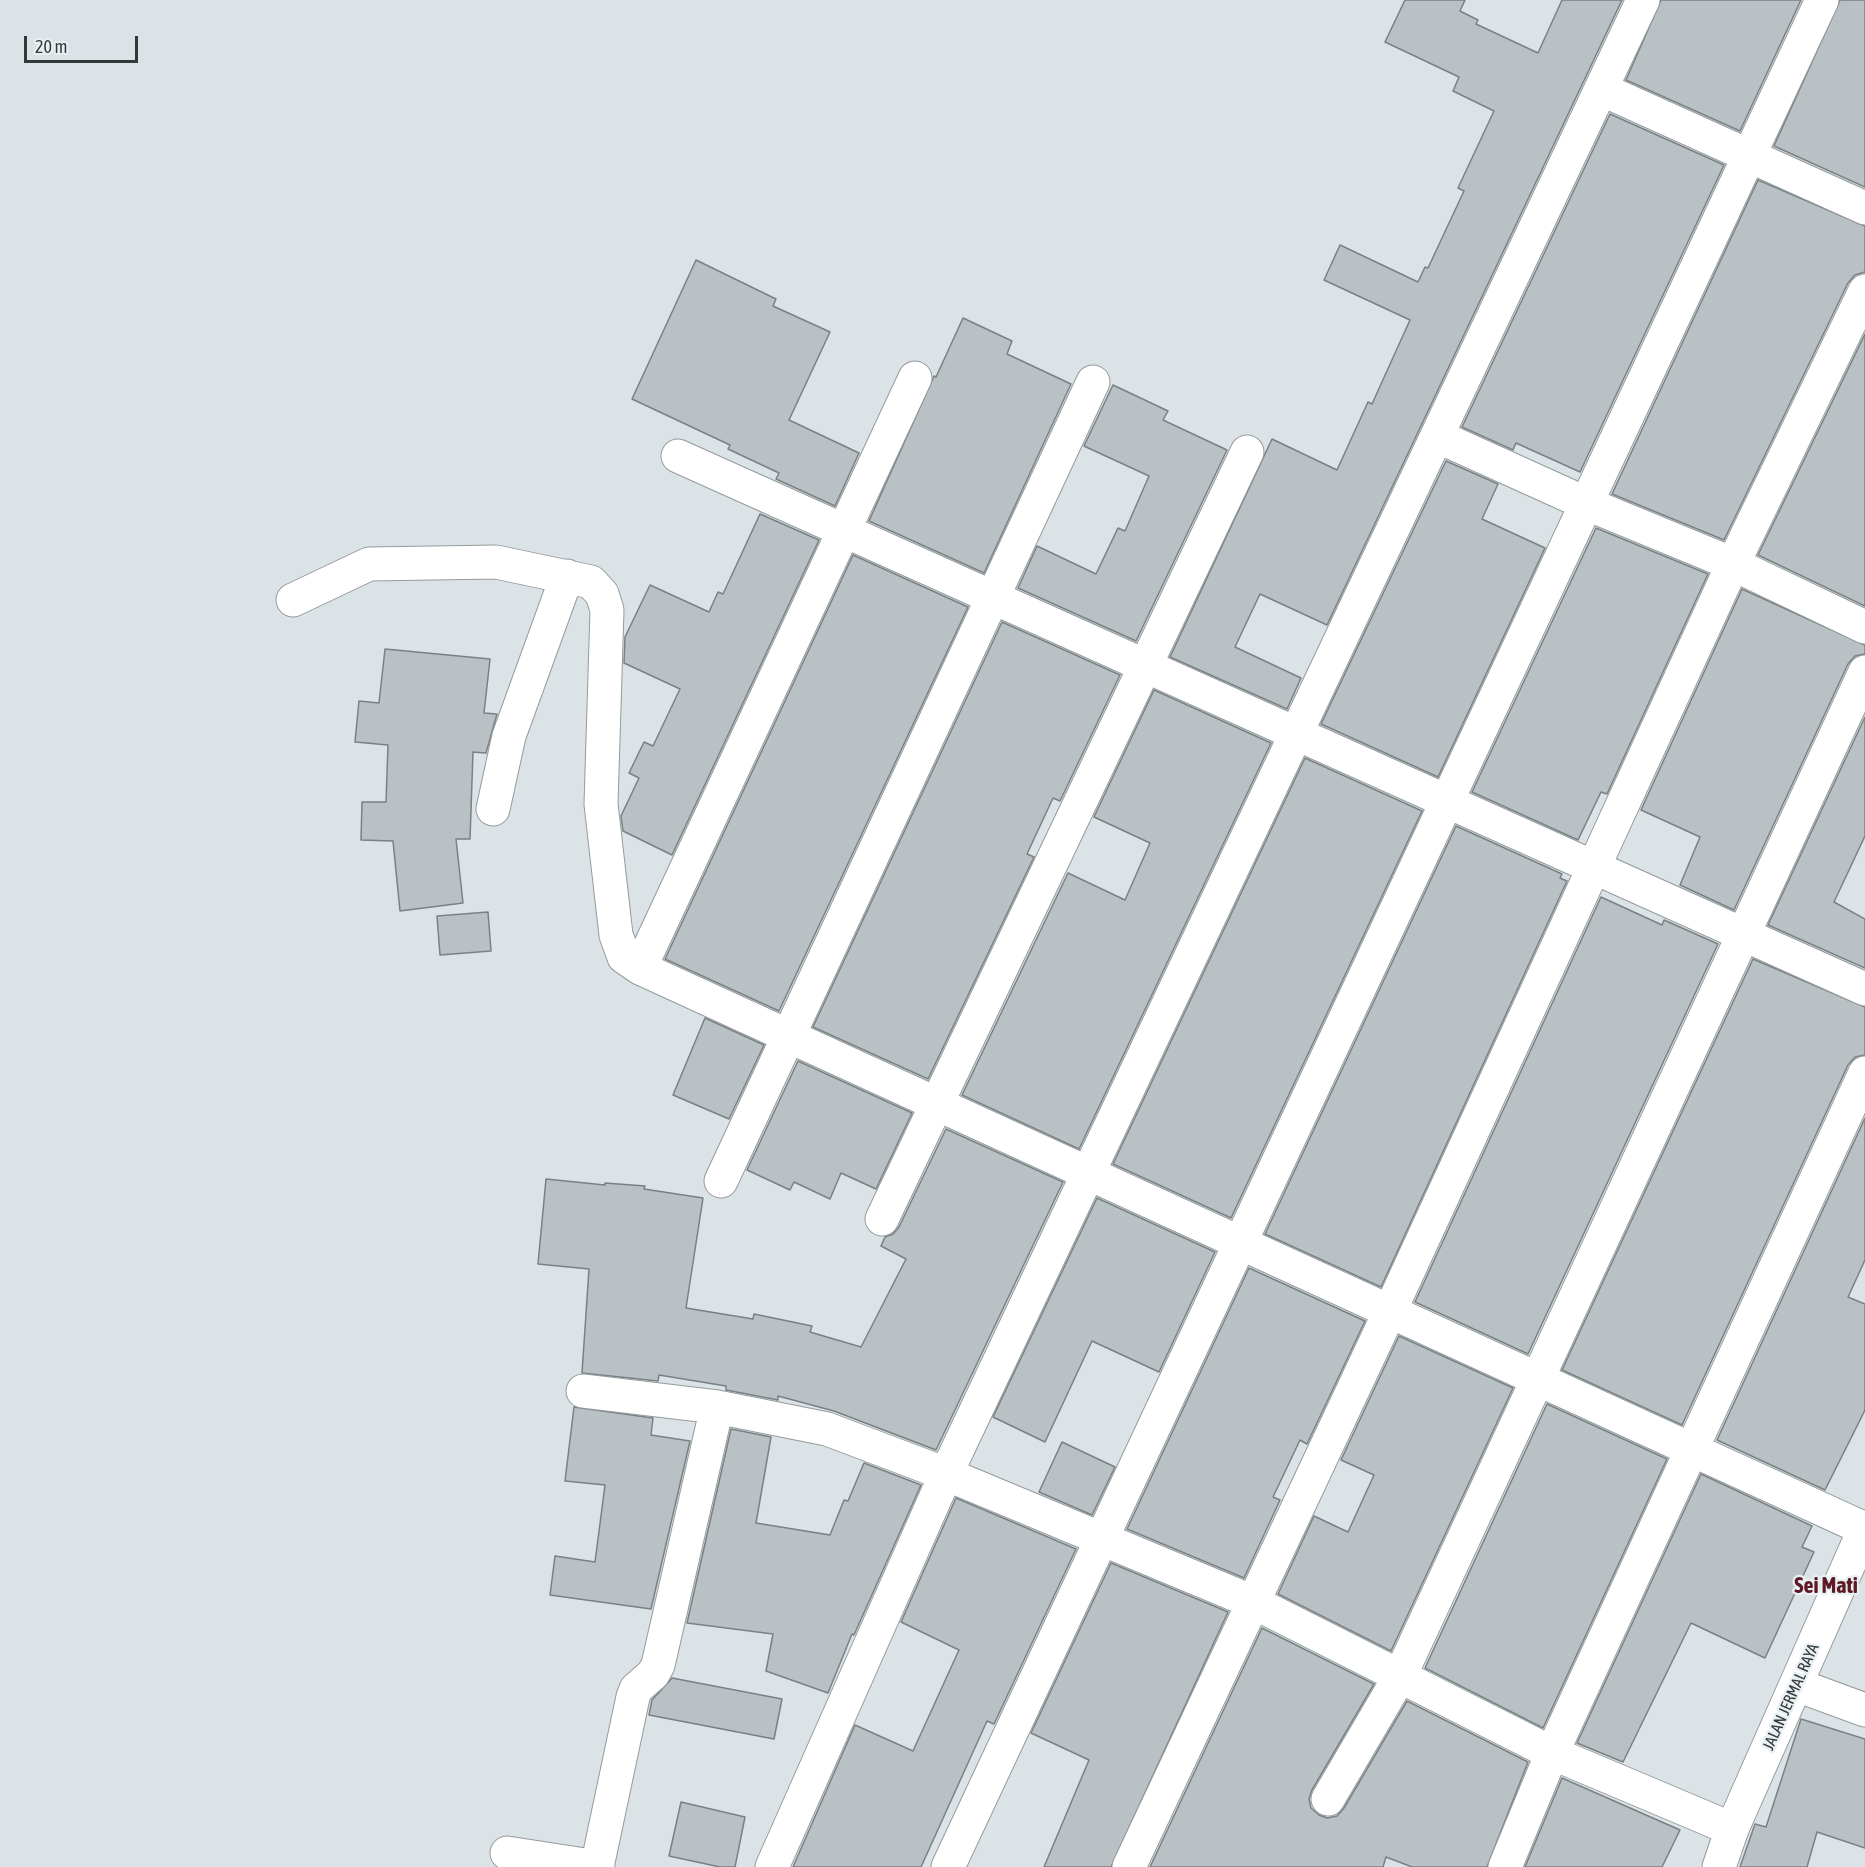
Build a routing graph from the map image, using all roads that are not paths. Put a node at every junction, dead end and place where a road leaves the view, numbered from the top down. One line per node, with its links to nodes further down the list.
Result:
1 (1643, 0): 3 (street)
2 (1822, 0): 4 (street)
3 (1601, 89): 4 (street); 9 (street)
4 (1749, 156): 5 (street); 12 (street)
5 (1865, 208)
6 (1865, 291): 14 (street)
7 (915, 378): 13 (street)
8 (1094, 381): 16 (street)
9 (1437, 436): 12 (street); 21 (street)
10 (1247, 452): 19 (street)
11 (678, 456): 13 (street)
12 (1585, 503): 14 (street); 22 (street)
13 (844, 530): 16 (street); 26 (street)
14 (1733, 564): 18 (street); 24 (street)
15 (567, 576): 17 (street); 23 (street); 26 (street)
16 (993, 597): 19 (street); 28 (street)
17 (293, 600)
18 (1865, 627)
19 (1145, 666): 21 (street); 30 (street)
20 (1865, 672): 25 (street)
21 (1298, 734): 22 (street); 31 (street)
22 (1445, 800): 24 (street); 34 (street)
23 (493, 809)
24 (1595, 867): 25 (street); 35 (street)
25 (1744, 934): 27 (street); 36 (street)
26 (640, 968): 28 (street)
27 (1865, 989)
28 (788, 1036): 30 (street); 32 (street)
29 (1865, 1073): 39 (street)
30 (937, 1104): 31 (street); 33 (street)
31 (1089, 1173): 34 (street); 40 (street)
32 (721, 1181)
33 (882, 1219)
34 (1239, 1242): 35 (street); 42 (street)
35 (1390, 1311): 36 (street); 43 (street)
36 (1538, 1379): 39 (street); 44 (street)
37 (583, 1391): 38 (street)
38 (717, 1407): 40 (street); 51 (street)
39 (1692, 1449): 41 (street); 47 (street)
40 (946, 1474): 42 (street); 52 (street)
41 (1865, 1528): 45 (street, JALAN JERMAL RAYA)
42 (1102, 1536): 43 (street); 53 (street)
43 (1253, 1602): 44 (street); 54 (street)
44 (1400, 1676): 47 (street); 48 (street)
45 (1797, 1685): 46 (street); 49 (street, JALAN JERMAL RAYA)
46 (1865, 1710)
47 (1552, 1753): 49 (street); 55 (street)
48 (1328, 1799)
49 (1732, 1829): 56 (street, JALAN JERMAL RAYA)
50 (507, 1853): 51 (street)
51 (597, 1867)
52 (772, 1867)
53 (948, 1867)
54 (1129, 1867)
55 (1506, 1867)
56 (1719, 1867)

